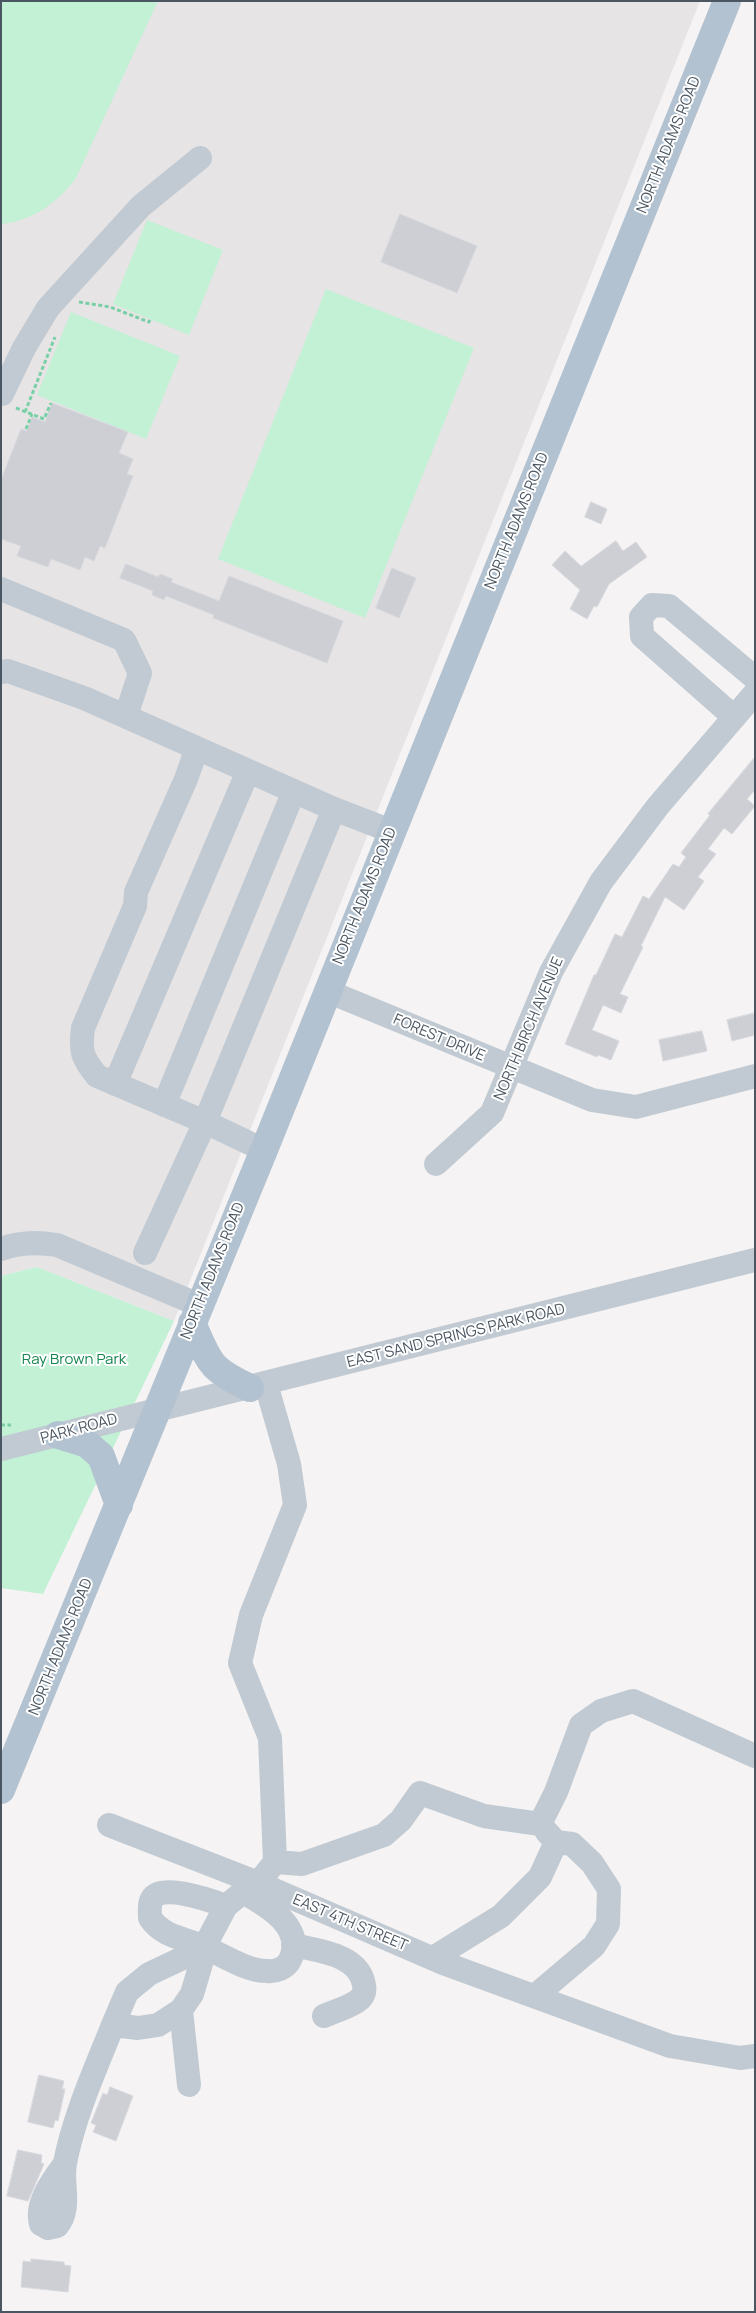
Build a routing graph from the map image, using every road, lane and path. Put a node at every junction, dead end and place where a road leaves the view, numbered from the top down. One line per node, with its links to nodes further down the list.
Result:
1 (728, 1): 21 (main road, NORTH ADAMS ROAD)
2 (200, 158): 6 (street)
3 (70, 300): 4 (path)
4 (150, 319)
5 (59, 328): 8 (path)
6 (5, 398): 8 (path)
7 (50, 403): 9 (path)
8 (25, 412): 9 (path)
9 (32, 414): 10 (path)
10 (26, 429)
11 (1, 589): 15 (street)
12 (3, 666): 15 (street)
13 (755, 678): 16 (street)
14 (755, 694): 16 (street, NORTH BIRCH AVENUE)
15 (126, 716): 17 (street)
16 (734, 717): 23 (street, NORTH BIRCH AVENUE)
17 (197, 748): 18 (street); 25 (street)
18 (248, 771): 19 (street); 25 (street)
19 (294, 791): 20 (street); 26 (street)
20 (334, 809): 21 (street); 27 (street)
21 (392, 831): 22 (main road, NORTH ADAMS ROAD)
22 (327, 992): 23 (street, FOREST DRIVE); 28 (main road, NORTH ADAMS ROAD)
23 (512, 1068): 24 (street, FOREST DRIVE); 29 (street, NORTH BIRCH AVENUE)
24 (755, 1076)
25 (115, 1084): 26 (street)
26 (164, 1105): 27 (street)
27 (204, 1122): 28 (street); 31 (street)
28 (264, 1150): 33 (main road, NORTH ADAMS ROAD)
29 (436, 1164)
30 (1, 1249): 33 (street)
31 (145, 1253)
32 (755, 1260): 34 (street, EAST SAND SPRINGS PARK ROAD)
33 (196, 1314): 34 (main road); 35 (main road, NORTH ADAMS ROAD)
34 (258, 1386): 35 (street, EAST SAND SPRINGS PARK ROAD); 44 (street)
35 (157, 1409): 36 (street, PARK ROAD); 38 (main road, NORTH ADAMS ROAD)
36 (58, 1435): 37 (street, PARK ROAD); 38 (main road)
37 (1, 1449)
38 (119, 1505): 40 (main road, NORTH ADAMS ROAD)
39 (755, 1756): 41 (street)
40 (2, 1786)
41 (540, 1824): 43 (street); 44 (street)
42 (109, 1825): 45 (street)
43 (556, 1842): 48 (street); 49 (street)
44 (275, 1862): 45 (street)
45 (242, 1894): 46 (street); 47 (street); 47 (street); 48 (street, EAST 4TH STREET)
46 (293, 1945): 47 (street); 51 (street)
47 (206, 1948): 50 (street); 52 (street)
48 (438, 1960): 49 (street, EAST 4TH STREET)
49 (535, 1996): 53 (street, EAST 4TH STREET)
50 (181, 2010): 52 (street); 54 (street)
51 (324, 2016)
52 (112, 2025): 55 (street)
53 (747, 2057)
54 (189, 2085)
55 (64, 2165)

